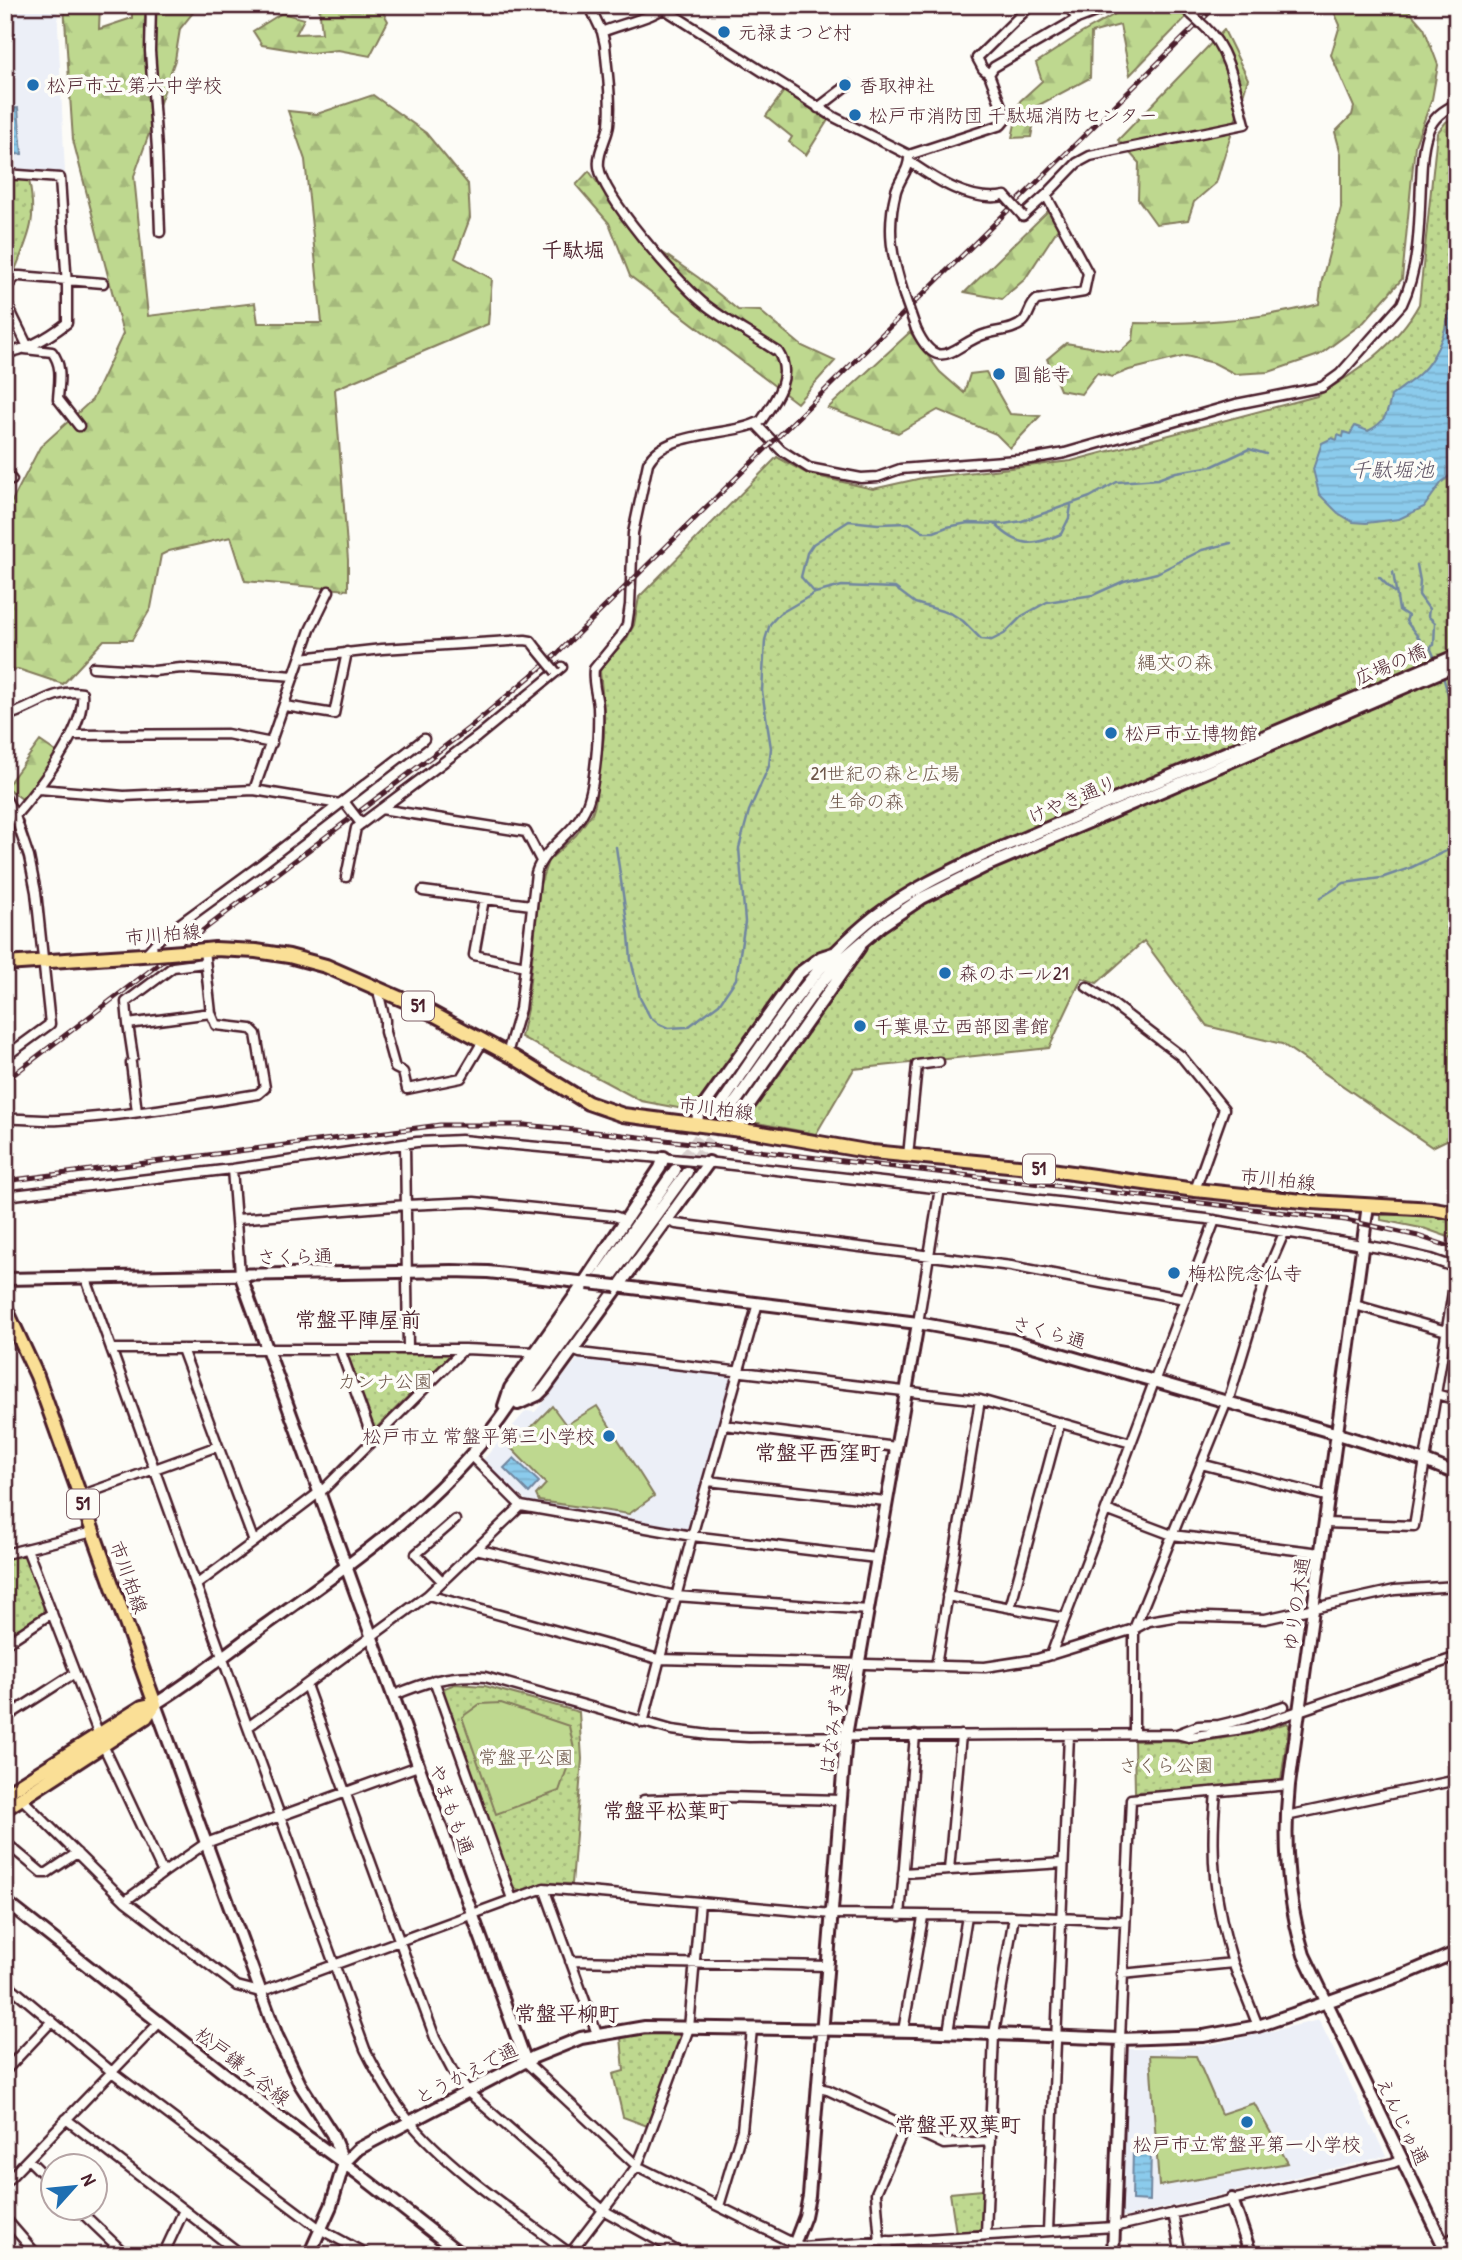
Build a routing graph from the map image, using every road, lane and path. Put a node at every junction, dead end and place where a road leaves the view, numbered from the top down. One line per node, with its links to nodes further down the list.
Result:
1 (151, 5): 17 (street)
2 (589, 5): 9 (street)
3 (1031, 5): 10 (street)
4 (1068, 5): 8 (street)
5 (1114, 5): 8 (street)
6 (1182, 6): 16 (street, bridge)
7 (664, 7): 9 (street); 13 (street)
8 (1077, 19): 10 (street)
9 (602, 32): 24 (street)
10 (989, 74): 14 (street)
11 (848, 85): 13 (street)
12 (1457, 104): 24 (street)
13 (818, 108): 14 (street)
14 (910, 159): 16 (street, bridge); 16 (street, bridge)
15 (5, 174): 18 (street)
16 (1046, 195)
17 (160, 232)
18 (66, 279): 19 (street); 20 (street); 22 (street)
19 (103, 283)
20 (5, 289)
21 (5, 300): 22 (street)
22 (27, 348): 23 (street); 25 (street)
23 (5, 353)
24 (756, 424): 46 (street)
25 (79, 426)
26 (329, 591): 29 (street)
27 (347, 652): 29 (street); 33 (street); 43 (street, bridge)
28 (1457, 655): 34 (street, 広場の橋)
29 (301, 658): 32 (street)
30 (1457, 665): 34 (street, 広場の橋)
31 (93, 667): 32 (street)
32 (294, 676): 33 (street)
33 (285, 706): 38 (street)
34 (1339, 710): 51 (street, けやき通り); 54 (street, けやき通り)
35 (5, 716): 36 (street)
36 (72, 735): 38 (street); 39 (street)
37 (424, 738): 42 (street)
38 (272, 743): 40 (street)
39 (38, 789): 40 (street); 44 (street)
40 (254, 790): 42 (street)
41 (7, 803): 44 (street)
42 (343, 803): 45 (street, bridge); 52 (street)
43 (381, 809): 45 (street); 46 (street)
44 (15, 816): 55 (street)
45 (360, 823): 47 (street)
46 (540, 859): 50 (street)
47 (346, 877)
48 (423, 891): 49 (street)
49 (484, 899): 50 (street); 57 (street)
50 (531, 905): 57 (street)
51 (862, 941): 54 (street, けやき通り); 70 (street)
52 (151, 955): 53 (main road, 市川柏線 / 51, bridge); 55 (main road, 市川柏線 / 51)
53 (201, 955): 59 (main road, 市川柏線 / 51); 60 (street); 61 (street)
54 (838, 956): 67 (street); 69 (street)
55 (43, 962): 56 (main road, 市川柏線 / 51); 64 (street)
56 (5, 964)
57 (525, 966): 63 (street)
58 (1087, 987): 79 (street)
59 (381, 991): 62 (main road, 市川柏線 / 51); 62 (street)
60 (211, 1013): 61 (street); 66 (street)
61 (128, 1024): 66 (street)
62 (484, 1041): 63 (main road, 市川柏線 / 51)
63 (507, 1054): 69 (main road, 市川柏線 / 51)
64 (5, 1057)
65 (939, 1062): 72 (street)
66 (137, 1112): 68 (street)
67 (721, 1113)
68 (5, 1119)
69 (696, 1125): 70 (main road, 市川柏線 / 51)
70 (739, 1130): 72 (main road, 市川柏線 / 51)
71 (405, 1145): 73 (street); 75 (street); 81 (street)
72 (908, 1156): 79 (main road, 市川柏線 / 51)
73 (664, 1157): 74 (street); 85 (street)
74 (709, 1162): 78 (street); 86 (street)
75 (232, 1169): 80 (street); 84 (street)
76 (674, 1170): 121 (street)
77 (687, 1172): 120 (street)
78 (940, 1188): 87 (street); 90 (street, はなみずき通)
79 (1195, 1190): 82 (main road, 市川柏線 / 51)
80 (5, 1196)
81 (406, 1205): 84 (street); 85 (street); 92 (street)
82 (1368, 1205): 83 (main road, 市川柏線 / 51); 89 (street, ゆりの木通)
83 (1457, 1213)
84 (237, 1219): 93 (street)
85 (625, 1220): 96 (street)
86 (668, 1220): 90 (street); 97 (street)
87 (1215, 1220): 88 (street); 98 (street)
88 (1284, 1233): 89 (street); 119 (street)
89 (1363, 1245): 91 (street); 100 (street, ゆりの木通)
90 (929, 1256): 98 (street); 102 (street, はなみずき通)
91 (1457, 1268): 103 (street)
92 (407, 1271): 93 (street, さくら通); 96 (street, さくら通); 106 (street)
93 (240, 1274): 94 (street, さくら通); 105 (street, やまもも通)
94 (85, 1276): 95 (street, さくら通); 107 (street)
95 (5, 1279)
96 (586, 1282): 97 (street, さくら通, bridge); 112 (street)
97 (617, 1286): 99 (street, さくら通); 111 (street)
98 (1185, 1298): 114 (street)
99 (758, 1303): 102 (street, さくら通); 113 (street)
100 (1355, 1305): 103 (street); 124 (street, ゆりの木通)
101 (5, 1307): 136 (main road, 市川柏線 / 51)
102 (918, 1323): 114 (street, さくら通); 115 (street, はなみずき通)
103 (1446, 1331): 104 (street); 116 (street)
104 (1457, 1334)
105 (266, 1348): 108 (street); 109 (street); 135 (street, やまもも通)
106 (408, 1348): 109 (street); 110 (street)
107 (111, 1349): 108 (street); 132 (street)
108 (182, 1349): 127 (street)
109 (340, 1349): 125 (street)
110 (464, 1349): 112 (street); 125 (street)
111 (572, 1350): 113 (street); 120 (street)
112 (536, 1352): 121 (street)
113 (740, 1370): 115 (street); 123 (street)
114 (1155, 1381): 119 (street, さくら通); 126 (street)
115 (905, 1390): 117 (street); 128 (street, はなみずき通)
116 (1436, 1394): 118 (street); 130 (street)
117 (980, 1400): 122 (street); 158 (street)
118 (1457, 1400)
119 (1228, 1402): 124 (street, さくら通); 131 (street)
120 (518, 1404): 121 (street)
121 (500, 1419): 129 (street)
122 (1060, 1422): 126 (street); 159 (street)
123 (724, 1425): 128 (street); 134 (street)
124 (1338, 1434): 130 (street, さくら通); 137 (street, ゆりの木通)
125 (373, 1440): 135 (street)
126 (1131, 1443): 140 (street)
127 (218, 1446): 132 (street); 146 (street)
128 (896, 1447): 138 (street, はなみずき通)
129 (470, 1455): 139 (street); 152 (street)
130 (1424, 1461): 133 (street, さくら通); 142 (street)
131 (1201, 1464): 137 (street); 144 (street)
132 (154, 1469): 136 (street); 154 (street)
133 (1457, 1474)
134 (708, 1481): 138 (street); 145 (street)
135 (318, 1493): 146 (street); 152 (street, やまもも通)
136 (80, 1496): 143 (main road, 市川柏線 / 51)
137 (1329, 1497): 142 (street, ゆりの木通)
138 (885, 1501): 151 (street, はなみずき通)
139 (521, 1506): 145 (street); 148 (street)
140 (1106, 1510): 144 (street); 163 (street)
141 (455, 1520): 153 (street)
142 (1325, 1523): 149 (street, ゆりの木通)
143 (93, 1532): 147 (street); 177 (main road, 市川柏線 / 51)
144 (1172, 1535): 149 (street); 164 (street)
145 (692, 1536): 151 (street); 157 (street)
146 (254, 1542): 154 (street)
147 (27, 1549): 150 (street); 162 (street)
148 (476, 1549): 153 (street); 157 (street)
149 (1321, 1553): 161 (street, ゆりの木通)
150 (5, 1554)
151 (876, 1558): 160 (street, はなみずき通)
152 (346, 1567): 165 (street, やまもも通); 168 (street)
153 (442, 1581): 156 (street)
154 (196, 1585): 168 (street)
155 (1457, 1586): 161 (street)
156 (428, 1595): 165 (street); 170 (street)
157 (676, 1596): 160 (street); 170 (street)
158 (947, 1597): 159 (street); 172 (street)
159 (1010, 1608): 163 (street)
160 (868, 1609): 171 (street, はなみずき通)
161 (1314, 1609): 164 (street); 179 (street, ゆりの木通)
162 (52, 1613): 166 (street); 173 (street)
163 (1065, 1618): 167 (street)
164 (1134, 1629): 167 (street); 183 (street)
165 (370, 1636): 175 (street); 176 (street, やまもも通)
166 (5, 1644)
167 (1051, 1655): 172 (street)
168 (222, 1657): 177 (street); 182 (street)
169 (1457, 1657): 179 (street)
170 (659, 1659): 171 (street); 181 (street)
171 (859, 1664): 172 (street); 188 (street, はなみずき通)
172 (936, 1665)
173 (75, 1673): 180 (street); 189 (street)
174 (434, 1680): 176 (street); 181 (street); 209 (street)
175 (306, 1685): 182 (street); 194 (street)
176 (392, 1696): 190 (street, やまもも通)
177 (155, 1703): 189 (main road); 202 (street)
178 (1284, 1706): 184 (street)
179 (1299, 1710): 184 (street); 192 (street, ゆりの木通)
180 (5, 1718)
181 (643, 1723): 188 (street)
182 (248, 1727): 199 (street)
183 (1134, 1734): 184 (street); 187 (street)
184 (1177, 1734)
185 (915, 1735): 186 (street); 188 (street); 207 (street)
186 (961, 1735): 187 (street); 205 (street)
187 (1069, 1735): 204 (street)
188 (846, 1736): 197 (street, はなみずき通)
189 (101, 1740): 193 (main road); 206 (street)
190 (418, 1766): 194 (street); 214 (street, やまもも通)
191 (1457, 1780): 200 (street)
192 (1289, 1785): 195 (street); 200 (street, ゆりの木通)
193 (11, 1791): 198 (main road); 203 (street)
194 (346, 1792): 199 (street); 221 (street)
195 (1216, 1792): 220 (street); 225 (street)
196 (644, 1800): 197 (street)
197 (841, 1800): 213 (street, はなみずき通)
198 (5, 1810)
199 (280, 1816): 202 (street); 226 (street)
200 (1286, 1816): 231 (street, ゆりの木通)
201 (5, 1842): 203 (street)
202 (206, 1843): 206 (street); 230 (street)
203 (77, 1853): 211 (street)
204 (1063, 1863): 205 (street); 219 (street)
205 (949, 1870): 207 (street)
206 (163, 1873): 211 (street)
207 (903, 1873): 215 (street)
208 (544, 1888): 209 (street); 212 (street); 223 (street)
209 (512, 1899): 214 (street)
210 (5, 1901): 233 (street, 松戸鎌ヶ谷線)
211 (125, 1901): 230 (street)
212 (700, 1902): 213 (street); 224 (street)
213 (832, 1914): 215 (street); 227 (street, はなみずき通)
214 (472, 1915): 221 (street); 244 (street, やまもも通)
215 (900, 1916): 218 (street)
216 (967, 1916): 217 (street); 218 (street); 239 (street)
217 (1014, 1916): 219 (street); 241 (street)
218 (923, 1917): 238 (street)
219 (1061, 1917): 220 (street); 242 (street)
220 (1125, 1921): 228 (street)
221 (400, 1942): 226 (street); 248 (street)
222 (1457, 1952): 231 (street, とうかえで通)
223 (570, 1961): 224 (street); 240 (street)
224 (695, 1962): 227 (street); 235 (street)
225 (1233, 1963): 228 (street); 234 (street)
226 (334, 1965): 230 (street); 250 (street)
227 (828, 1966): 237 (street, はなみずき通)
228 (1122, 1974): 243 (street)
229 (5, 1982): 232 (street)
230 (260, 1992): 255 (street)
231 (1326, 2003): 234 (street, とうかえで通); 254 (street, えんじゅ通)
232 (52, 2021): 245 (street); 246 (street)
233 (159, 2023): 246 (street); 255 (street, 松戸鎌ヶ谷線)
234 (1258, 2025): 243 (street, とうかえで通)
235 (689, 2028): 236 (street, とうかえで通); 240 (street, とうかえで通); 256 (street)
236 (752, 2029): 237 (street, とうかえで通); 260 (street)
237 (822, 2030): 238 (street, とうかえで通); 247 (street, はなみずき通)
238 (903, 2031): 239 (street, とうかえで通)
239 (948, 2032): 241 (street, とうかえで通)
240 (597, 2034): 244 (street, とうかえで通)
241 (994, 2034): 242 (street, とうかえで通); 252 (street)
242 (1056, 2036): 243 (street, とうかえで通); 268 (street)
243 (1120, 2039): 266 (street)
244 (526, 2062): 248 (street, とうかえで通); 256 (street)
245 (5, 2071)
246 (112, 2072): 249 (street); 267 (street)
247 (818, 2088): 251 (street); 272 (street, はなみずき通)
248 (468, 2092): 250 (street, とうかえで通); 262 (street)
249 (66, 2119): 253 (street); 261 (street)
250 (410, 2122): 255 (street, とうかえで通); 274 (street)
251 (905, 2127): 252 (street); 271 (street)
252 (990, 2141): 269 (street)
253 (28, 2159): 257 (street); 258 (street)
254 (1402, 2159): 259 (street); 273 (street, えんじゅ通)
255 (344, 2163): 267 (street); 281 (street, 松戸鎌ヶ谷線)
256 (637, 2166): 260 (street); 262 (street)
257 (38, 2169)
258 (5, 2183)
259 (1232, 2199): 263 (street); 286 (street)
260 (719, 2206): 272 (street)
261 (184, 2210): 277 (street); 278 (street)
262 (603, 2210): 274 (street); 282 (street)
263 (1173, 2213): 266 (street); 285 (street)
264 (5, 2218): 275 (street)
265 (93, 2222): 276 (street)
266 (1114, 2227): 268 (street); 284 (street)
267 (320, 2229): 279 (street); 280 (street)
268 (1048, 2231): 269 (street)
269 (986, 2234): 271 (street)
270 (1457, 2236): 273 (street)
271 (884, 2241): 272 (street); 283 (street)
272 (793, 2249)
273 (1446, 2249)
274 (570, 2254)
275 (37, 2255)
276 (126, 2255)
277 (163, 2255)
278 (242, 2255)
279 (309, 2255)
280 (368, 2255)
281 (462, 2255)
282 (684, 2255)
283 (889, 2255)
284 (1113, 2255)
285 (1181, 2255)
286 (1251, 2255)

